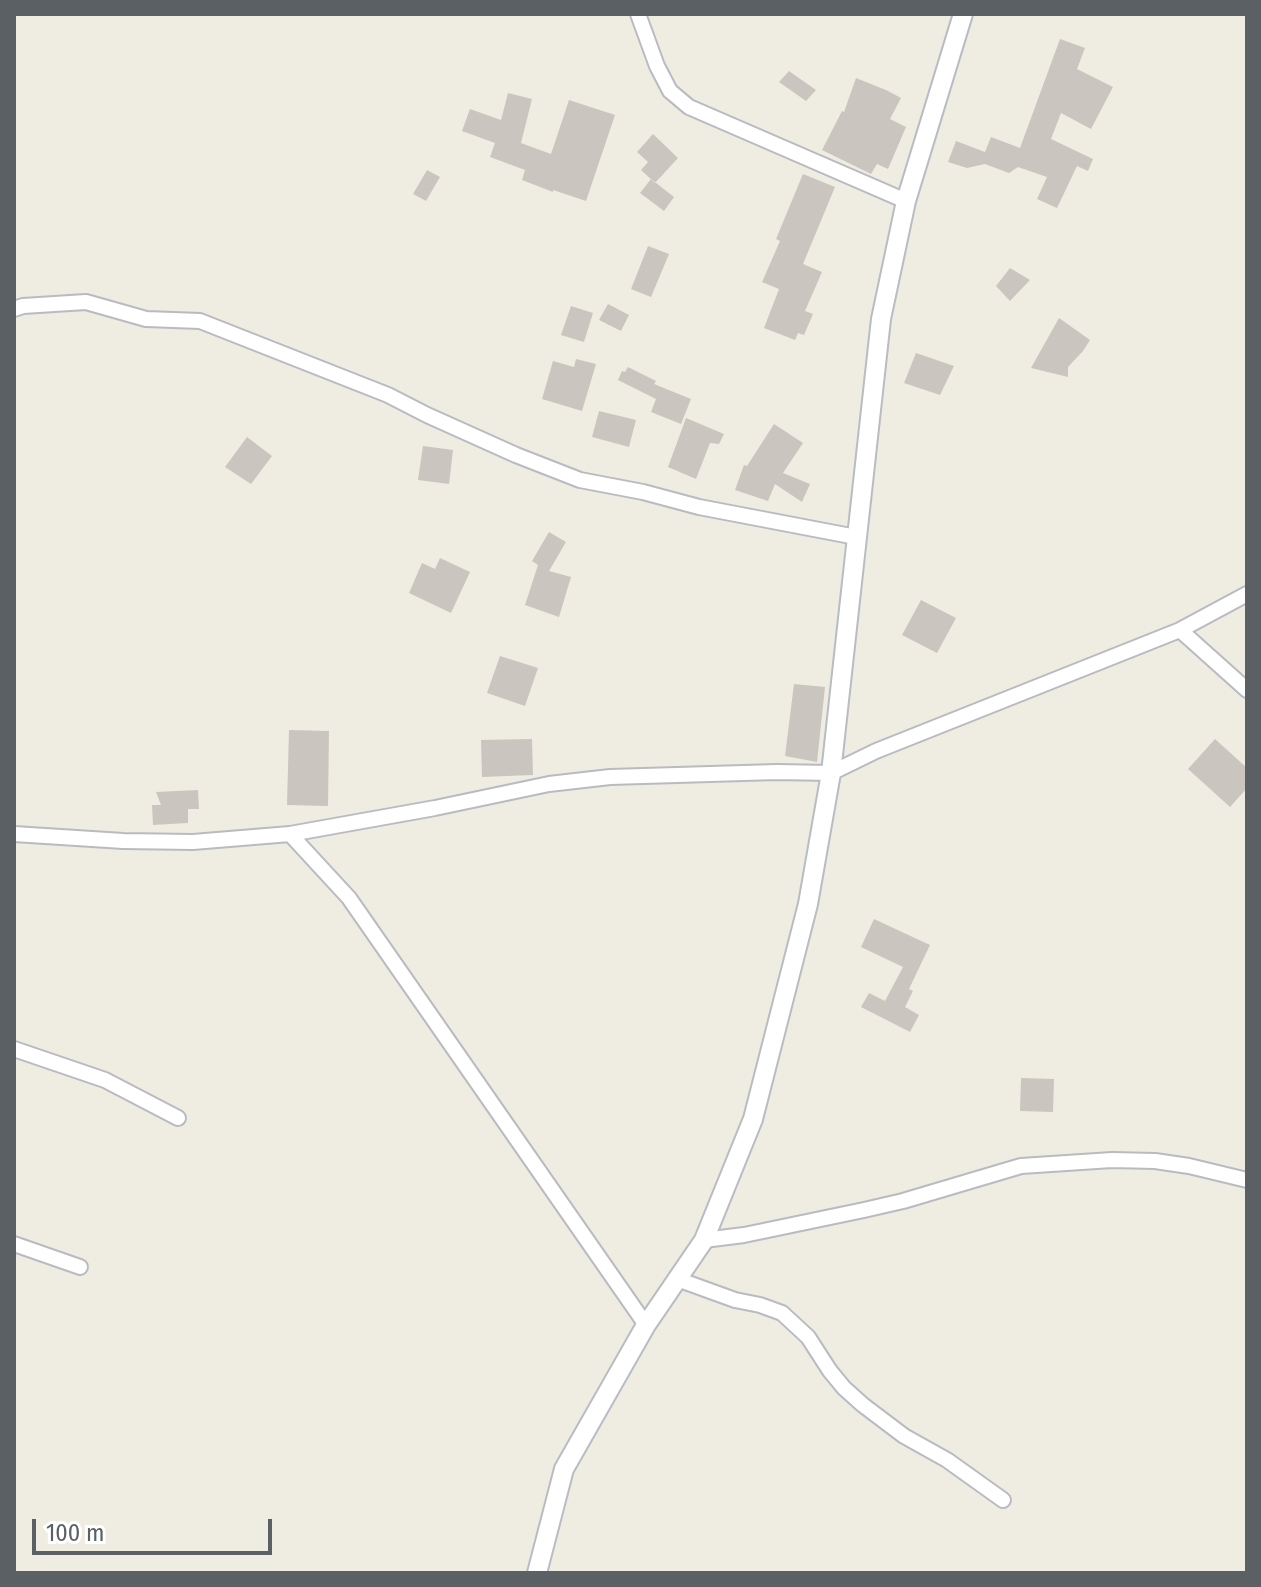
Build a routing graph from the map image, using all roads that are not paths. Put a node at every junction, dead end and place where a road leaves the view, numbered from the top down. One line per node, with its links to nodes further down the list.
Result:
1 (638, 14): 4 (street)
2 (976, 14): 3 (street)
3 (960, 21): 4 (main road)
4 (906, 201): 6 (main road)
5 (14, 309): 6 (street)
6 (856, 537): 10 (main road)
7 (1247, 594): 8 (street)
8 (1180, 630): 9 (street); 10 (street)
9 (1247, 690)
10 (831, 773): 12 (street); 16 (main road)
11 (14, 834): 12 (street)
12 (290, 834): 20 (street)
13 (14, 1049): 14 (street)
14 (178, 1118)
15 (1247, 1180): 16 (street)
16 (704, 1240): 19 (main road)
17 (14, 1244): 18 (street)
18 (80, 1267)
19 (677, 1279): 20 (main road); 21 (street)
20 (646, 1325): 22 (main road)
21 (1003, 1500)
22 (537, 1573)

